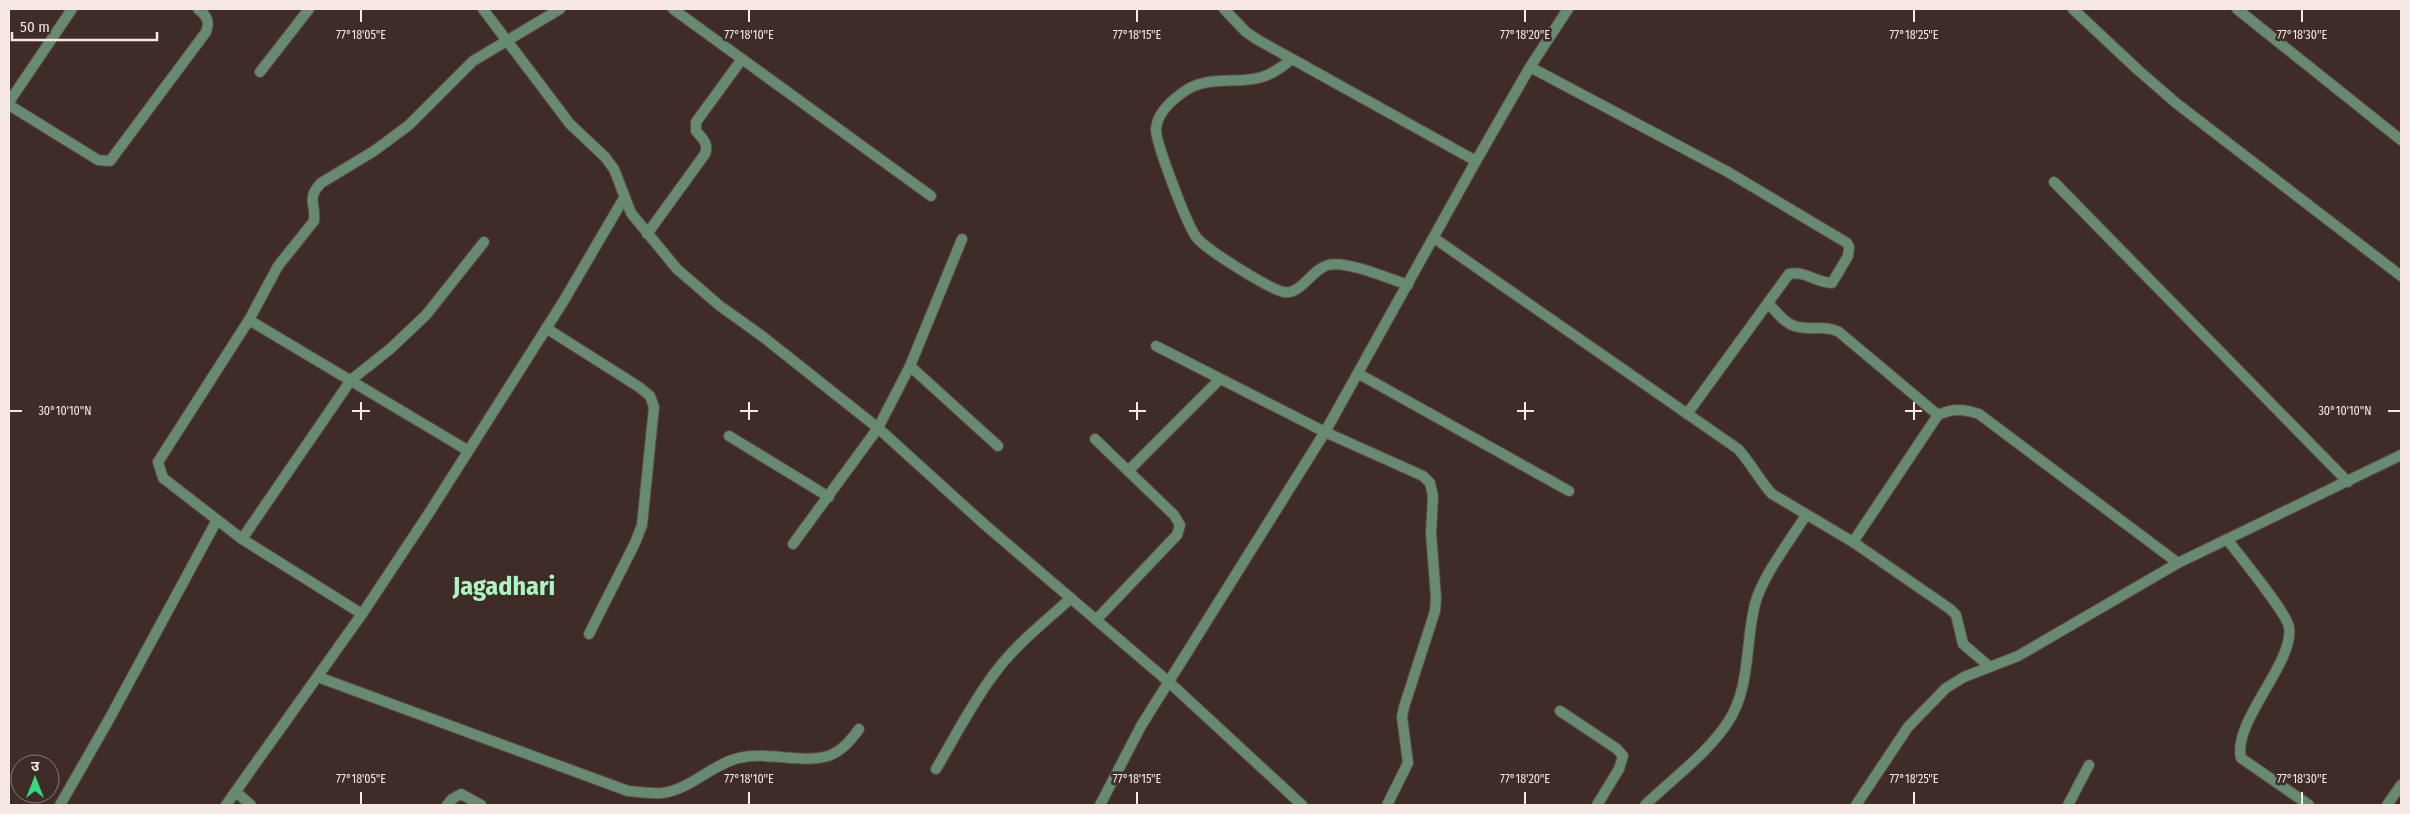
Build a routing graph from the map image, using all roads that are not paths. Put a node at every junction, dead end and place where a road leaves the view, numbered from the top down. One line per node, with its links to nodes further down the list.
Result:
1 (72, 9): 16 (street)
2 (198, 9): 16 (street)
3 (309, 9): 15 (street)
4 (483, 9): 11 (street)
5 (560, 9): 11 (street)
6 (673, 9): 12 (street)
7 (1224, 9): 13 (street)
8 (1568, 9): 14 (street)
9 (2073, 9): 26 (street)
10 (2237, 9): 17 (street)
11 (507, 40): 21 (street); 29 (street)
12 (742, 59): 20 (street); 22 (street)
13 (1292, 59): 18 (street); 27 (street)
14 (1530, 68): 18 (street); 28 (street)
15 (260, 72)
16 (9, 103)
17 (2401, 140)
18 (1476, 161): 23 (street)
19 (2054, 182): 46 (street)
20 (931, 196)
21 (624, 198): 22 (street); 30 (street)
22 (647, 234): 38 (street)
23 (1434, 238): 27 (street); 36 (street)
24 (962, 239): 32 (street)
25 (484, 242): 35 (street)
26 (2401, 276)
27 (1408, 285): 33 (street)
28 (1768, 303): 36 (street); 37 (street)
29 (249, 320): 35 (street); 50 (street)
30 (546, 328): 43 (street); 59 (street)
31 (1156, 346): 34 (street)
32 (910, 366): 38 (street); 42 (street)
33 (1359, 374): 39 (street); 47 (street)
34 (1220, 378): 39 (street); 45 (street)
35 (351, 380): 43 (street); 51 (street)
36 (1687, 414): 49 (street)
37 (1938, 415): 53 (street); 55 (street)
38 (878, 428): 48 (street); 56 (street)
39 (1326, 432): 62 (street); 76 (street)
40 (729, 436): 48 (street)
41 (1095, 439): 45 (street)
42 (998, 446)
43 (466, 450): 57 (street)
44 (2401, 455): 46 (street)
45 (1128, 470): 58 (street)
46 (2348, 482): 52 (street)
47 (1569, 492)
48 (829, 497): 54 (street)
49 (1806, 515): 53 (street); 78 (street)
50 (217, 520): 51 (street); 69 (street)
51 (242, 539): 57 (street)
52 (2227, 539): 55 (street); 81 (street)
53 (1853, 542): 60 (street)
54 (793, 544)
55 (2178, 563): 60 (street)
56 (1071, 598): 58 (street); 66 (street)
57 (362, 614): 61 (street)
58 (1096, 620): 62 (street)
59 (589, 634)
60 (1990, 667): 79 (street)
61 (318, 677): 64 (street); 68 (street)
62 (1170, 682): 74 (street); 75 (street)
63 (1560, 711): 77 (street)
64 (859, 728)
65 (2089, 765): 80 (street)
66 (936, 769)
67 (2401, 785): 82 (street)
68 (236, 792): 70 (street); 71 (street)
69 (60, 805)
70 (226, 805)
71 (251, 805)
72 (447, 805): 73 (street)
73 (481, 805)
74 (1100, 805)
75 (1302, 805)
76 (1386, 805)
77 (1597, 805)
78 (1645, 805)
79 (1856, 805)
80 (2068, 805)
81 (2309, 805)
82 (2389, 805): 83 (street)
83 (2401, 805)

